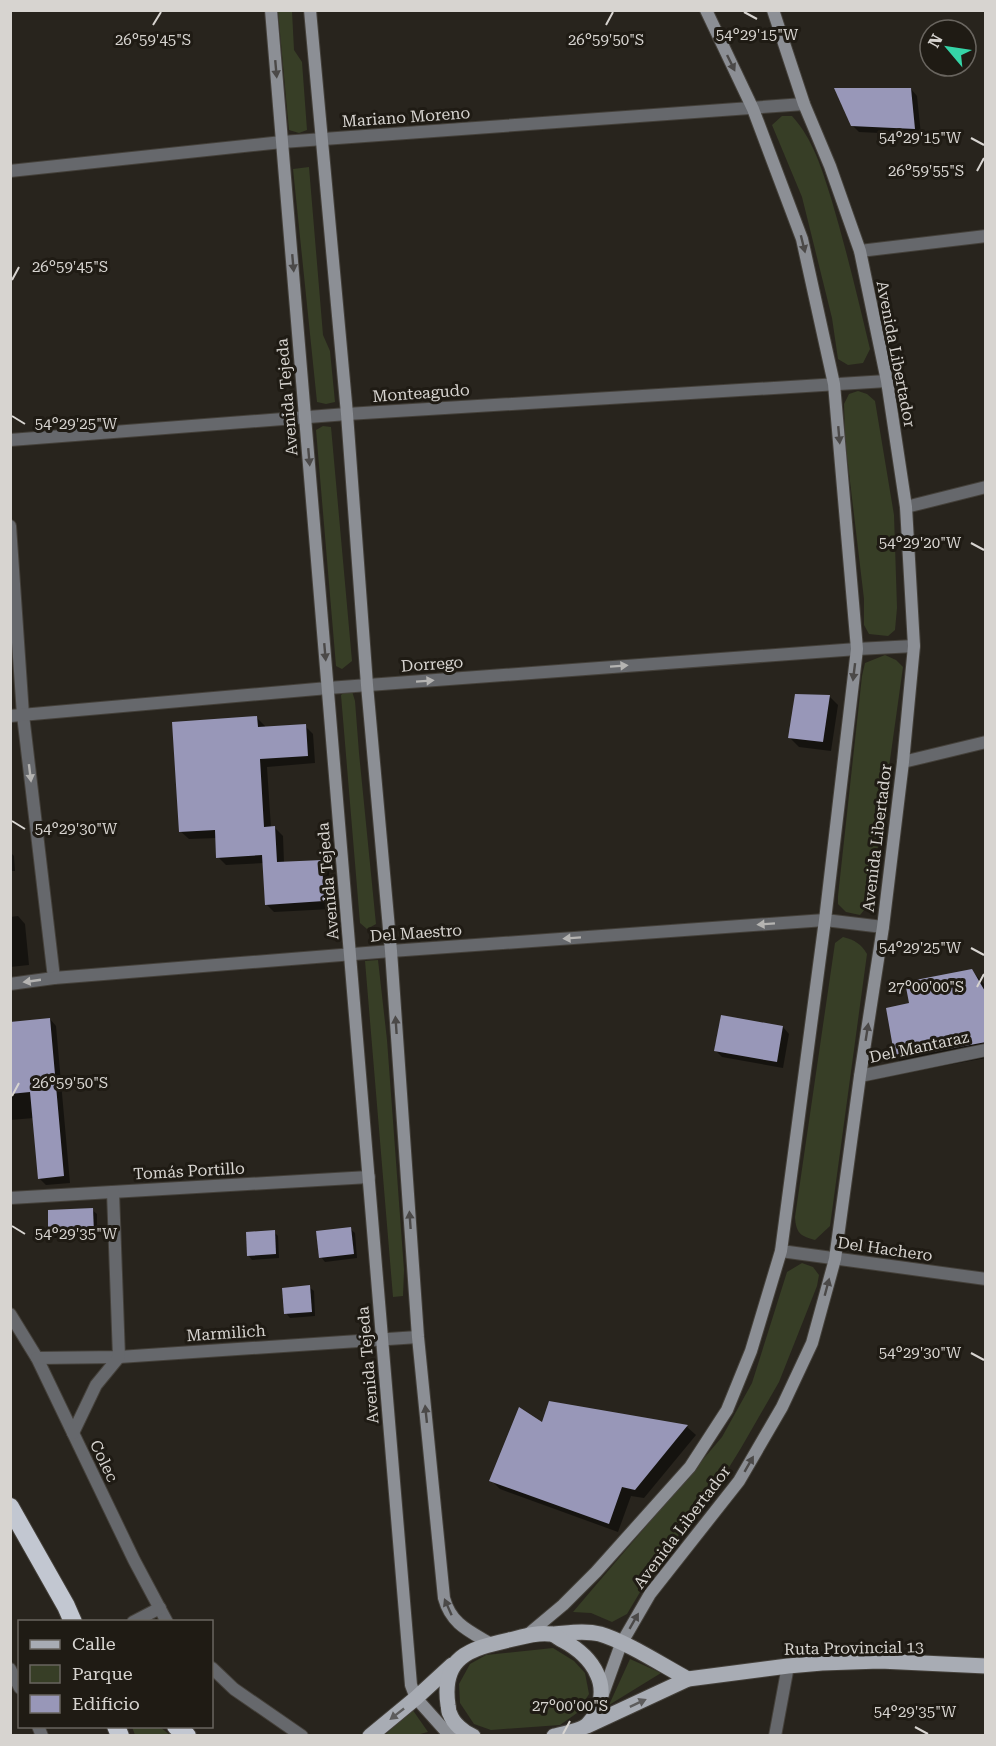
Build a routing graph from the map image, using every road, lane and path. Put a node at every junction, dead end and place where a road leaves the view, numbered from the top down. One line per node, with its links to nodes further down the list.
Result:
1 (271, 10): 8 (main road, Avenida Tejeda, one-way to 8)
2 (310, 10): 7 (main road)
3 (706, 10): 6 (main road, Avenida Libertador, one-way to 6)
4 (773, 10): 5 (main road, Avenida Libertador)
5 (804, 104): 6 (street, Mariano Moreno); 11 (main road, Avenida Libertador)
6 (753, 109): 7 (street, Mariano Moreno); 13 (main road, Avenida Libertador, one-way to 13)
7 (321, 140): 8 (street, Mariano Moreno); 14 (main road)
8 (282, 142): 9 (street, Mariano Moreno); 15 (main road, Avenida Tejeda, one-way to 15)
9 (10, 171)
10 (986, 236): 11 (street)
11 (860, 251): 12 (main road, Avenida Libertador)
12 (887, 381): 13 (street, Monteagudo); 18 (main road, Avenida Libertador)
13 (834, 384): 14 (street, Monteagudo); 21 (main road, Avenida Libertador, one-way to 21)
14 (347, 414): 15 (street, Monteagudo); 22 (main road)
15 (306, 418): 16 (street, Monteagudo); 23 (main road, Avenida Tejeda, one-way to 23)
16 (10, 440)
17 (986, 487): 18 (street)
18 (906, 507): 20 (main road, Avenida Libertador)
19 (10, 526): 24 (street)
20 (914, 646): 21 (street, Dorrego); 26 (main road, Avenida Libertador)
21 (857, 649): 22 (street, Dorrego, one-way to 21); 27 (main road, Avenida Libertador, one-way to 27)
22 (366, 685): 23 (street, Dorrego); 29 (main road)
23 (328, 688): 24 (street, Dorrego); 30 (main road, Avenida Tejeda)
24 (17, 716): 31 (street, one-way to 31)
25 (986, 742): 26 (street)
26 (903, 762): 28 (main road, Avenida Libertador)
27 (825, 920): 28 (street, Del Maestro); 29 (street, Del Maestro, one-way to 29); 38 (main road, Avenida Libertador)
28 (883, 927): 34 (main road, Avenida Libertador, one-way to 28)
29 (391, 951): 30 (street, Del Maestro); 42 (main road, one-way to 29)
30 (351, 954): 31 (street, Del Maestro); 35 (main road, Avenida Tejeda)
31 (54, 978): 32 (street, Del Maestro, one-way to 32)
32 (10, 984)
33 (986, 1050): 34 (street, Del Mantaraz)
34 (860, 1076): 39 (main road, Avenida Libertador)
35 (369, 1177): 36 (street, Tomás Portillo); 43 (main road, Avenida Tejeda)
36 (112, 1192): 37 (street, Tomás Portillo); 44 (street)
37 (10, 1198)
38 (781, 1251): 39 (street, Del Hachero); 53 (main road, Avenida Libertador)
39 (835, 1258): 40 (street, Del Hachero); 55 (main road, Avenida Libertador, one-way to 39)
40 (986, 1280)
41 (10, 1314): 45 (street, Colec)
42 (418, 1338): 43 (street, Marmilich); 54 (main road, one-way to 42)
43 (382, 1340): 44 (street, Marmilich); 64 (main road, Avenida Tejeda)
44 (119, 1357): 45 (street, Marmilich); 46 (street)
45 (37, 1358): 46 (street, Colec)
46 (73, 1434): 48 (street, Colec)
47 (10, 1507): 49 (highway)
48 (160, 1608): 50 (street); 51 (street, Colec)
49 (69, 1614)
50 (137, 1620)
51 (166, 1620)
52 (551, 1634): 53 (main road); 55 (main road); 63 (main road)
53 (526, 1636): 54 (main road)
54 (491, 1644): 56 (main road)
55 (621, 1644): 61 (main road); 63 (main road, Avenida Libertador)
56 (454, 1663): 64 (main road); 69 (main road)
57 (788, 1666): 58 (main road, Ruta Provincial 13); 61 (main road, Ruta Provincial 13); 71 (street)
58 (986, 1666)
59 (10, 1669): 62 (street)
60 (213, 1669): 66 (street)
61 (688, 1679): 65 (main road, Ruta Provincial 13, one-way to 61)
62 (18, 1684)
63 (603, 1694): 65 (main road)
64 (416, 1698): 67 (main road, one-way to 67); 68 (main road, Avenida Tejeda)
65 (587, 1726): 70 (main road, Ruta Provincial 13)
66 (302, 1736)
67 (370, 1736)
68 (450, 1736)
69 (472, 1736)
70 (554, 1736)
71 (775, 1736)

